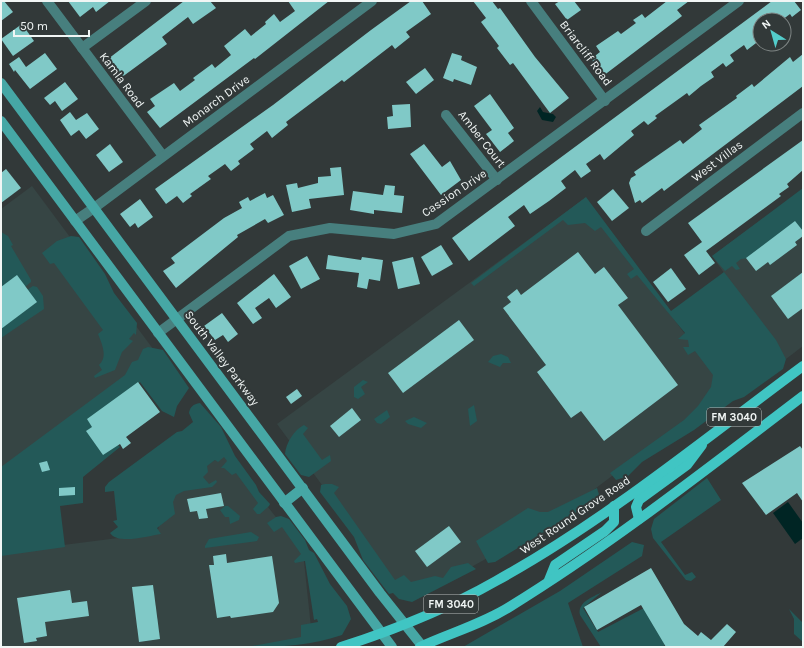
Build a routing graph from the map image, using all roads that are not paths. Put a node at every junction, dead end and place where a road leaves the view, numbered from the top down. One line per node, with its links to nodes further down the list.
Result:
1 (47, 1): 6 (street, Kamla Road)
2 (146, 1): 6 (street)
3 (372, 1): 12 (street, Monarch Drive)
4 (531, 1): 8 (street, Briarcliff Road)
5 (739, 1): 8 (street, Cassion Drive)
6 (82, 48): 12 (street, Kamla Road)
7 (1, 83): 14 (main road, South Valley Parkway)
8 (605, 100): 13 (street, Cassion Drive)
9 (803, 112): 16 (street, West Villas)
10 (446, 115): 13 (street, Amber Court)
11 (1, 121): 15 (main road)
12 (163, 156): 14 (street, Monarch Drive)
13 (497, 180): 17 (street, Cassion Drive)
14 (94, 208): 15 (street, Monarch Drive); 17 (main road, South Valley Parkway)
15 (75, 220): 18 (main road)
16 (646, 231)
17 (178, 320): 18 (street, Cassion Drive); 22 (main road, South Valley Parkway)
18 (158, 333): 23 (main road)
19 (803, 366): 21 (main road, West Round Grove Road / FM 3040)
20 (803, 396): 25 (main road, FM 3040)
21 (708, 436): 24 (main road, West Round Grove Road / FM 3040); 25 (main road)
22 (303, 488): 23 (main road); 27 (main road, South Valley Parkway)
23 (284, 503): 28 (main road)
24 (614, 506): 26 (main road); 27 (main road, West Round Grove Road / FM 3040)
25 (639, 519): 26 (main road, FM 3040)
26 (549, 580): 31 (main road, FM 3040)
27 (405, 625): 28 (main road, West Round Grove Road / FM 3040); 31 (main road, South Valley Parkway)
28 (381, 633): 29 (main road, West Round Grove Road / FM 3040); 30 (main road)
29 (341, 647)
30 (392, 647)
31 (422, 647)

